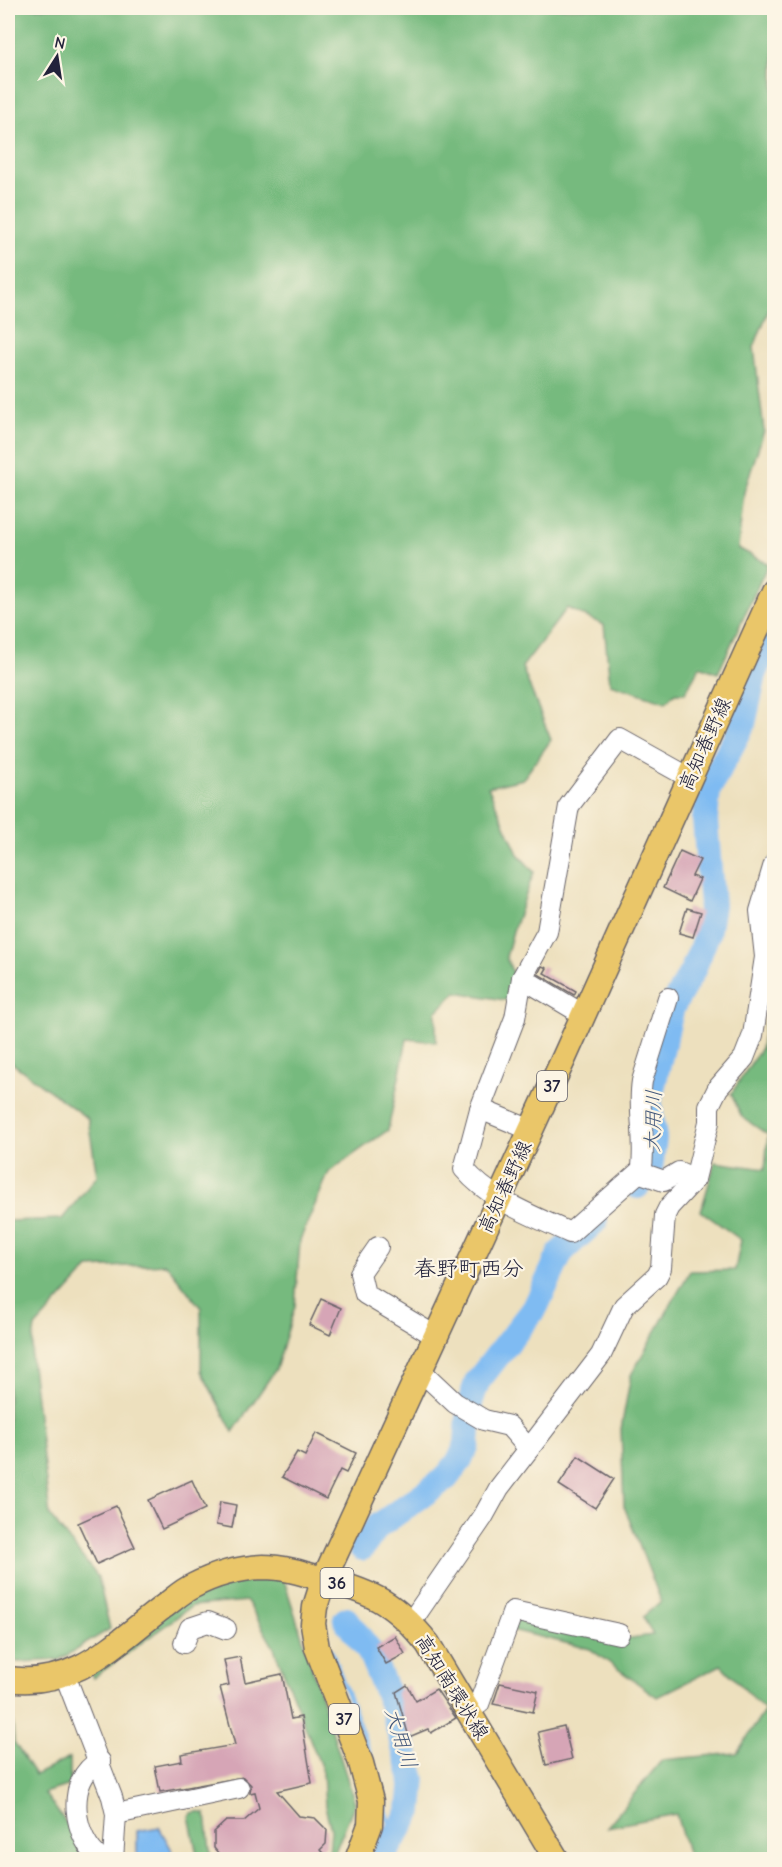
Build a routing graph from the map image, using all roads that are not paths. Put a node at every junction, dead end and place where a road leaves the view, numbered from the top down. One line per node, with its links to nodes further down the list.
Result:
1 (774, 591): 2 (main road, 高知春野線 / 37)
2 (690, 778): 4 (street); 6 (main road, 高知春野線 / 37)
3 (774, 864): 10 (street)
4 (522, 978): 6 (street); 7 (street)
5 (668, 998): 9 (street)
6 (584, 1016): 8 (main road, 高知春野線 / 37)
7 (480, 1109): 8 (street); 11 (street)
8 (531, 1130): 11 (main road, 高知春野線 / 37)
9 (647, 1175): 10 (street); 11 (street)
10 (695, 1179): 15 (street)
11 (500, 1200): 13 (main road, 高知春野線 / 37)
12 (378, 1247): 13 (street)
13 (437, 1337): 14 (main road, 高知春野線 / 37)
14 (421, 1371): 15 (street); 16 (main road, 高知春野線 / 37)
15 (529, 1449): 17 (street)
16 (324, 1579): 17 (main road, 高知南環状線 / 36); 21 (main road, 高知南環状線 / 36); 29 (main road, 高知春野線 / 37)
17 (411, 1622): 30 (main road, 高知南環状線 / 36)
18 (226, 1629): 20 (street)
19 (619, 1634): 23 (street)
20 (184, 1643)
21 (65, 1675): 22 (main road, 高知南環状線 / 36); 24 (street)
22 (8, 1679)
23 (479, 1704)
24 (100, 1761): 26 (street); 27 (street)
25 (239, 1788): 26 (street)
26 (116, 1814): 28 (street)
27 (102, 1860)
28 (113, 1860)
29 (357, 1860)
30 (557, 1860)

